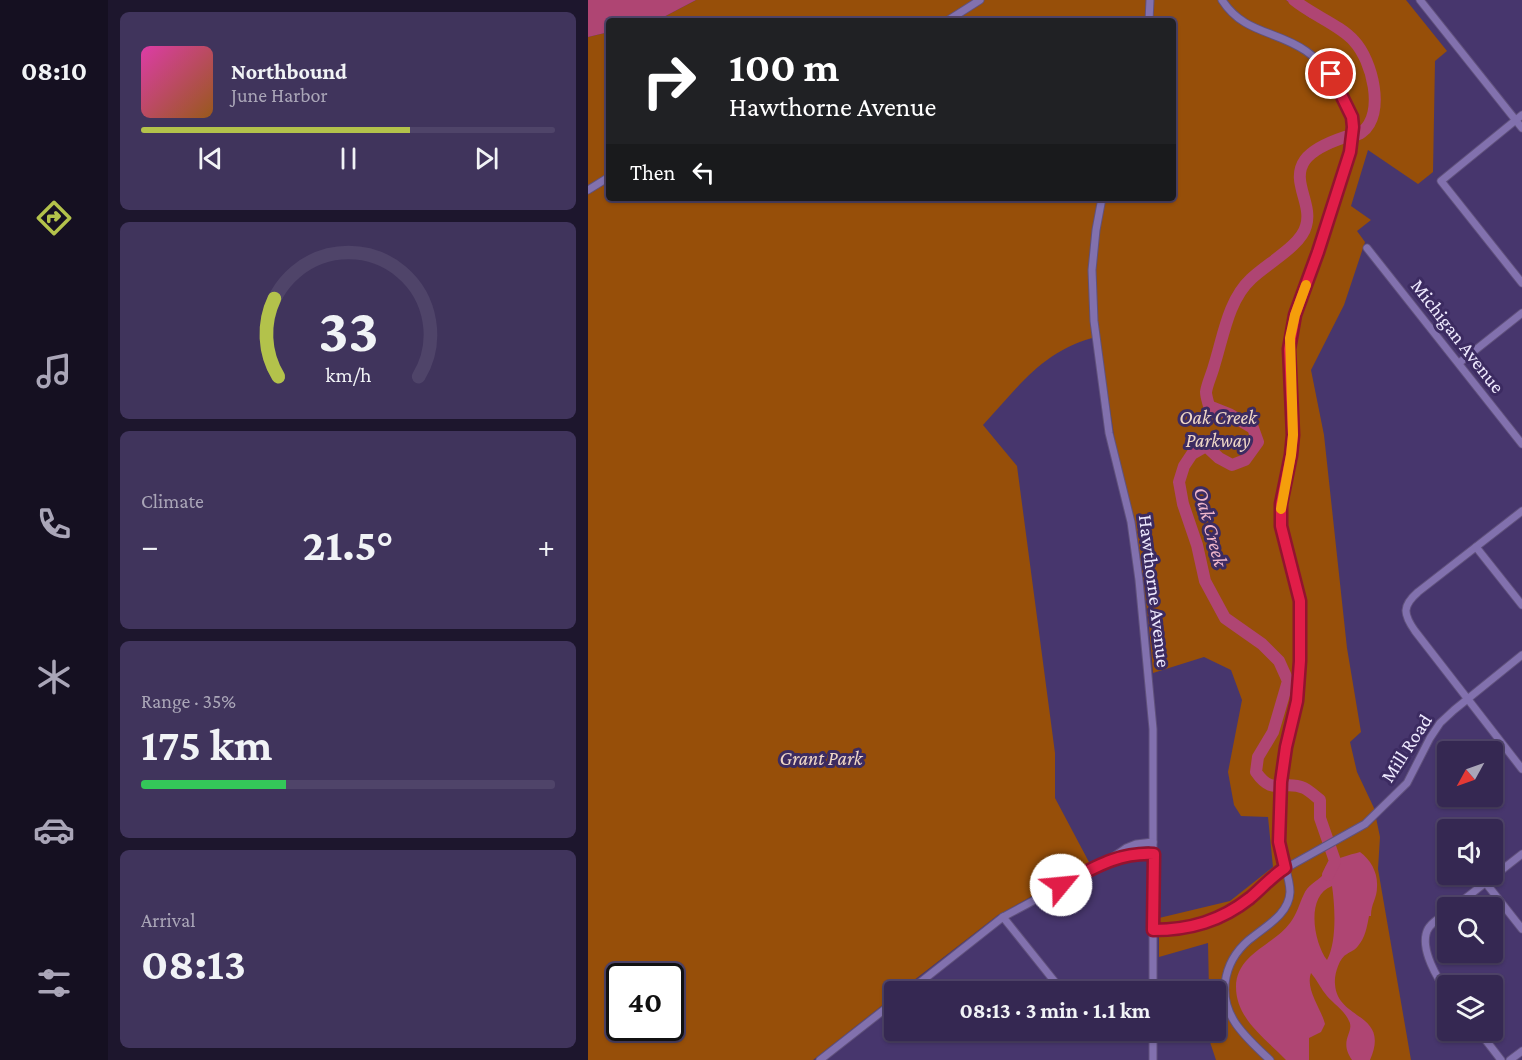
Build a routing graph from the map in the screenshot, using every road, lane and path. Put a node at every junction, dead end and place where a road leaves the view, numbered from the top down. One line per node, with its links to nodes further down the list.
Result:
1 (980, 0): 5 (street)
2 (1150, 0): 6 (street)
3 (1222, 0): 27 (street)
4 (1420, 0): 7 (street)
5 (952, 18)
6 (1149, 18)
7 (1519, 118): 8 (street); 13 (street)
8 (1522, 128)
9 (606, 179): 10 (street)
10 (588, 190)
11 (1101, 201): 23 (street, Hawthorne Avenue)
12 (1367, 248): 15 (street, Michigan Avenue)
13 (1522, 283)
14 (1522, 313): 15 (street)
15 (1459, 363): 16 (street, Michigan Avenue)
16 (1522, 444)
17 (1522, 511): 18 (street)
18 (1476, 546): 19 (street); 21 (street)
19 (1522, 605)
20 (1522, 655): 21 (street, Mill Road)
21 (1467, 699): 22 (street); 27 (street, Mill Road)
22 (1522, 769)
23 (1154, 842): 24 (street, Hawthorne Avenue); 26 (street)
24 (1154, 854): 26 (street); 35 (street, Hawthorne Avenue)
25 (1522, 854): 28 (street)
26 (1106, 862): 32 (street)
27 (1285, 868): 35 (street, Mill Road); 46 (street)
28 (1503, 868)
29 (1481, 885): 31 (street)
30 (1487, 885): 34 (street)
31 (1467, 897)
32 (1003, 917): 37 (street); 38 (street)
33 (1437, 921): 36 (street)
34 (1522, 929)
35 (1153, 930): 39 (street, Hawthorne Avenue)
36 (1437, 977)
37 (922, 981)
38 (1054, 981)
39 (1153, 981)
40 (884, 1010): 44 (street)
41 (1153, 1041): 45 (street)
42 (1486, 1041): 47 (street)
43 (1522, 1051): 48 (street)
44 (820, 1060)
45 (1153, 1060)
46 (1270, 1060)
47 (1501, 1060)
48 (1510, 1060)

